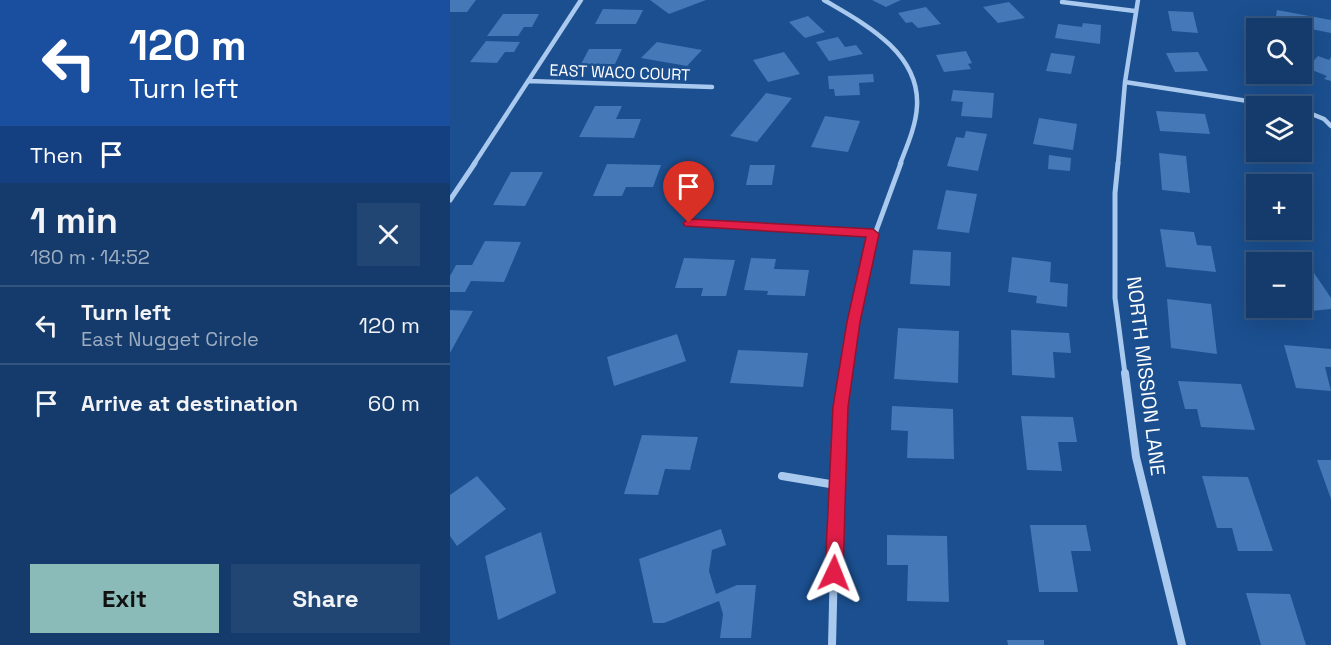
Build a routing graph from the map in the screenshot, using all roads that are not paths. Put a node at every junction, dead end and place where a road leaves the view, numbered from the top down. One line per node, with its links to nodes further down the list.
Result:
1 (581, 0): 6 (street)
2 (824, 0): 14 (street)
3 (1138, 0): 5 (street, NORTH MISSION LANE)
4 (1062, 2): 5 (street)
5 (1135, 11): 7 (street, NORTH MISSION LANE)
6 (528, 81): 8 (street, EAST WACO COURT); 12 (street)
7 (1125, 82): 9 (street); 18 (street, NORTH MISSION LANE)
8 (712, 87)
9 (1246, 101)
10 (1312, 114): 11 (street)
11 (1331, 126)
12 (450, 200)
13 (689, 223): 14 (street)
14 (873, 234): 16 (street)
15 (782, 476): 16 (street)
16 (836, 485): 17 (street)
17 (832, 645)
18 (1182, 645)

